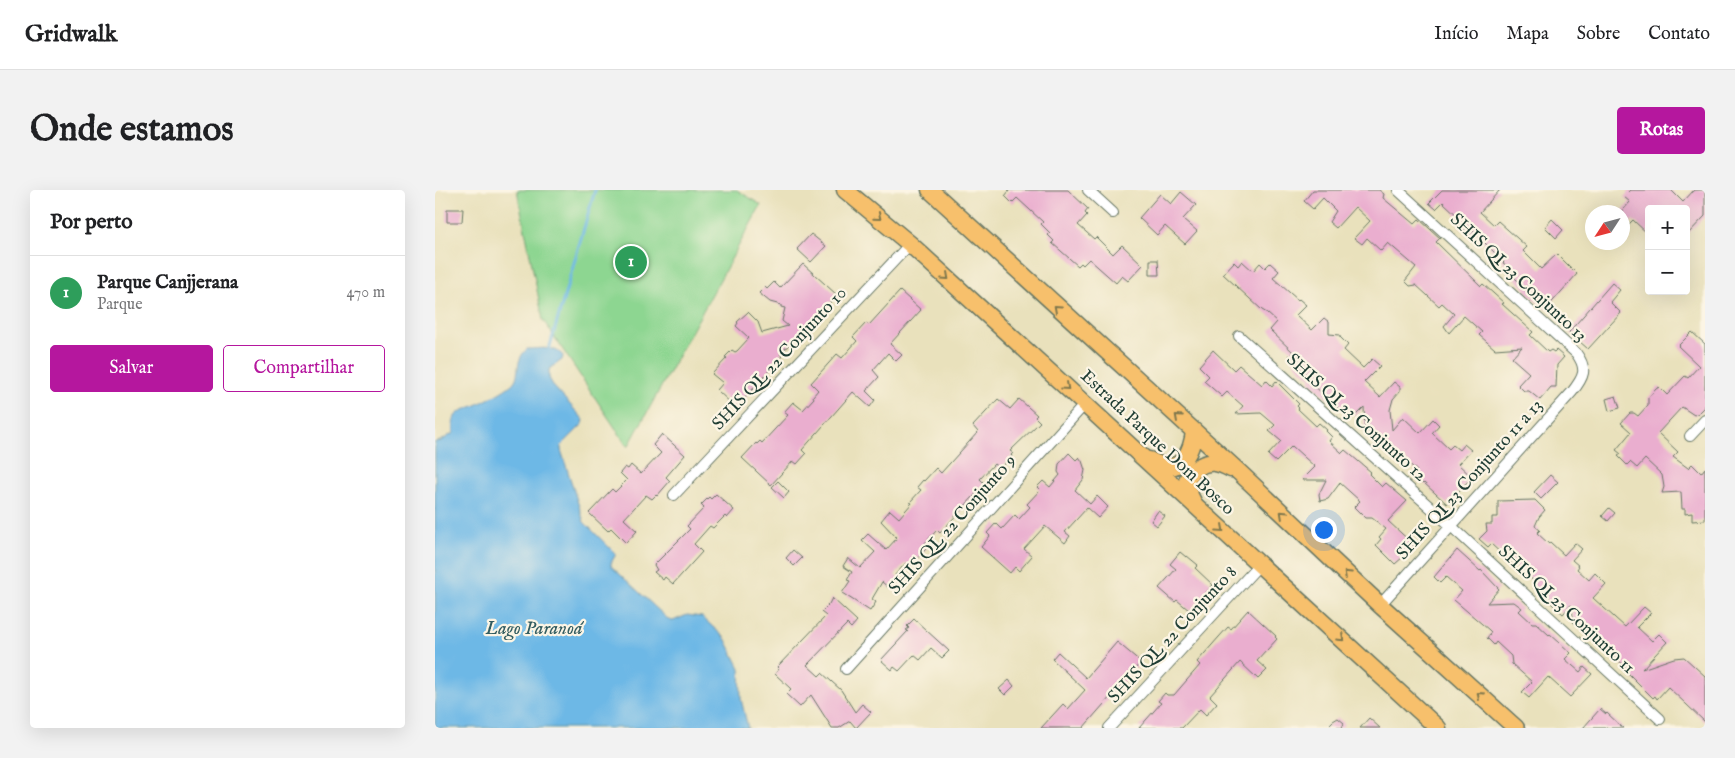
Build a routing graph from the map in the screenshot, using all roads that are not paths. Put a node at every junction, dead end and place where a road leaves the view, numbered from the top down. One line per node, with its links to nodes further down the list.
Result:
1 (845, 190): 6 (main road, Estrada Parque Dom Bosco, one-way to 6)
2 (930, 190): 11 (main road, Estrada Parque Dom Bosco, one-way to 2)
3 (1088, 190): 5 (street)
4 (1398, 190): 8 (street, SHIS QI 23 Conjunto 13)
5 (1113, 213)
6 (910, 244): 9 (main road, Estrada Parque Dom Bosco, one-way to 9); 15 (street, SHIS QL 22 Conjunto 10)
7 (1239, 336): 17 (street, SHIS QI 23 Conjunto 12)
8 (1583, 375): 17 (street, SHIS QI 23 Conjunto 11 a 13)
9 (1085, 404): 13 (main road, Estrada Parque Dom Bosco); 20 (street, SHIS QL 22 Conjunto 9)
10 (1705, 420): 12 (street)
11 (1194, 432): 13 (main road); 14 (main road, Estrada Parque Dom Bosco)
12 (1690, 436)
13 (1147, 460): 16 (main road, Estrada Parque Dom Bosco)
14 (1240, 473): 16 (main road); 19 (main road, Estrada Parque Dom Bosco, one-way to 14)
15 (674, 495)
16 (1195, 506): 18 (main road, Estrada Parque Dom Bosco, one-way to 18)
17 (1450, 525): 19 (street, SHIS QI 23 Conjunto 11 a 13); 21 (street, SHIS QI 23 Conjunto 11)
18 (1260, 564): 22 (main road, Estrada Parque Dom Bosco, one-way to 22); 23 (street, SHIS QL 22 Conjunto 8)
19 (1380, 605): 24 (main road, Estrada Parque Dom Bosco, one-way to 19)
20 (846, 669)
21 (1660, 719)
22 (1433, 727)
23 (1109, 728)
24 (1516, 728)

